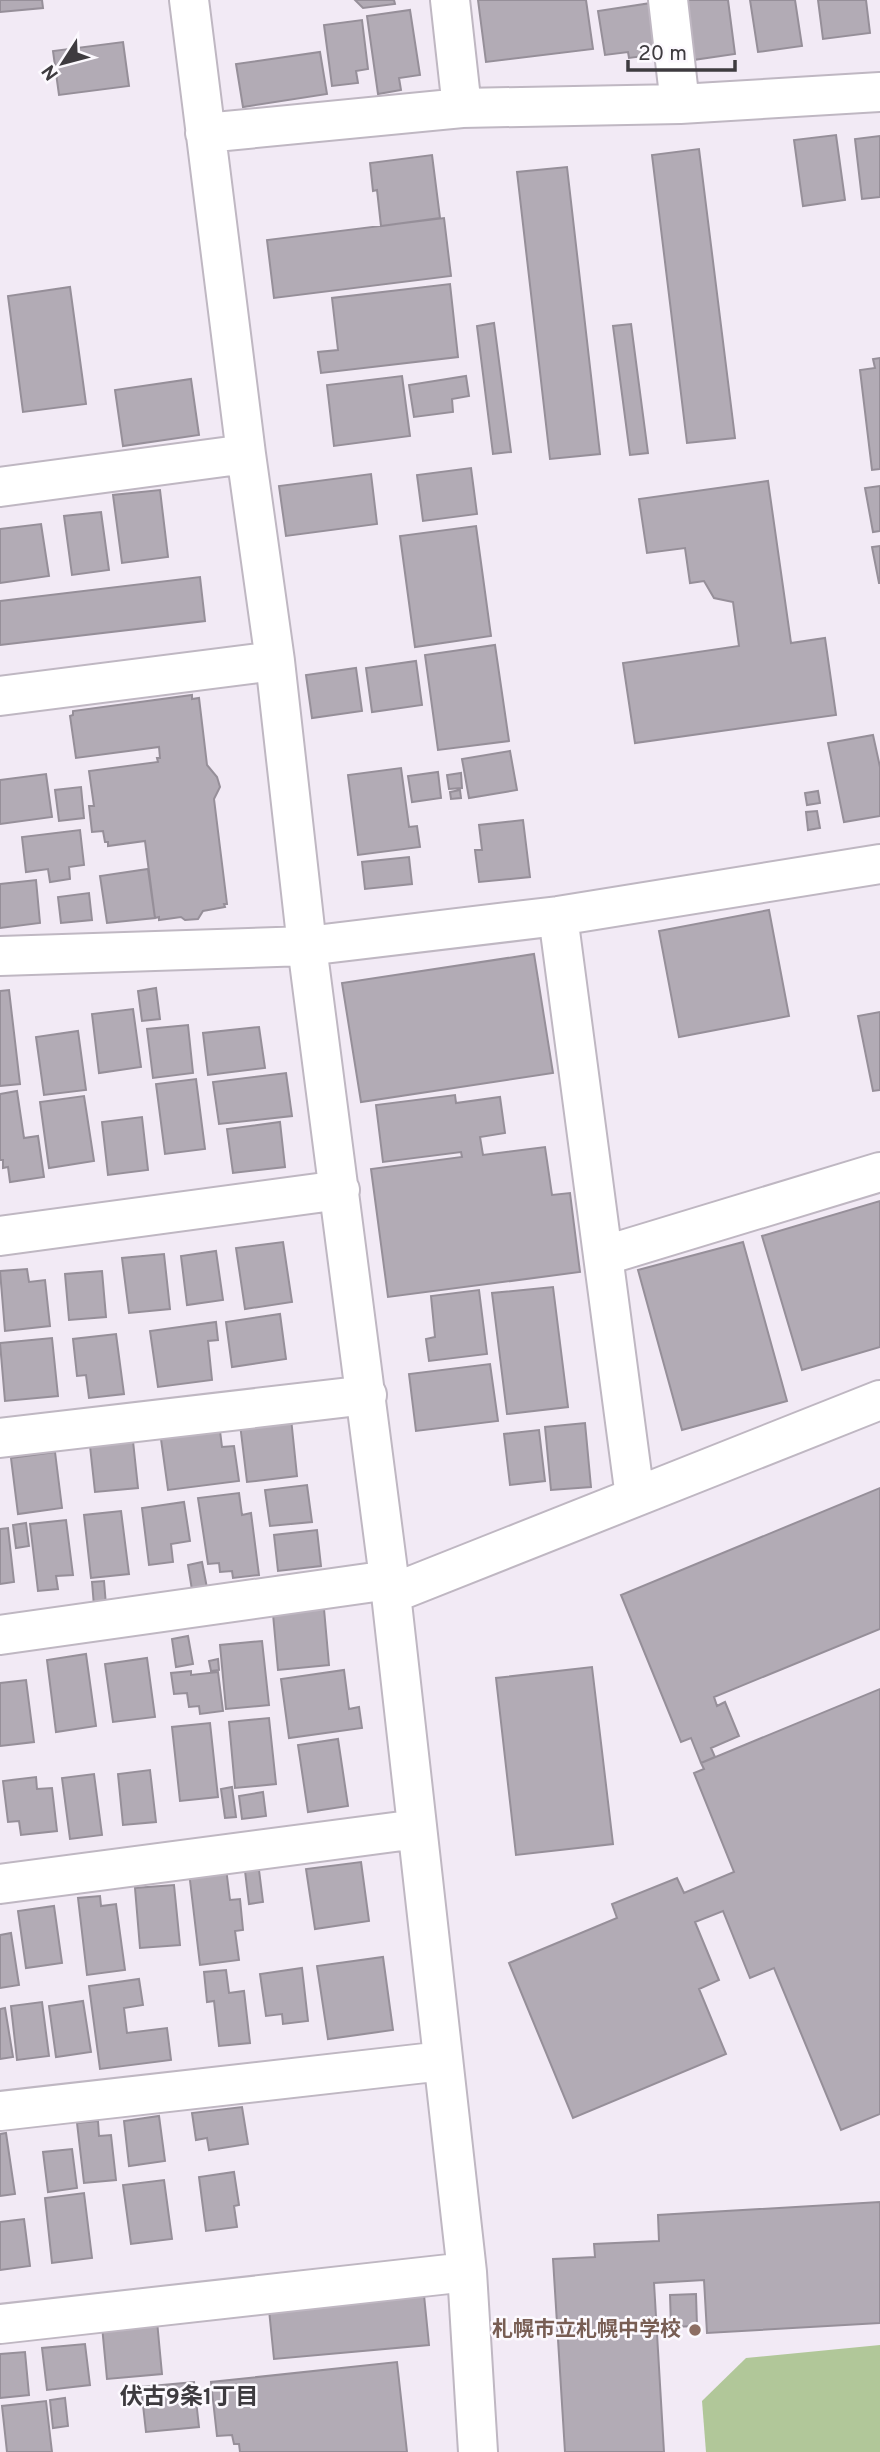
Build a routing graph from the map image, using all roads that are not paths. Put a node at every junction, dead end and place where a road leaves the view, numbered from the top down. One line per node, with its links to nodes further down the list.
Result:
1 (189, 0): 7 (street)
2 (450, 0): 6 (street)
3 (668, 0): 5 (street)
4 (880, 92): 5 (street)
5 (680, 104): 6 (street)
6 (462, 107): 7 (street)
7 (205, 133): 8 (street)
8 (246, 454): 9 (street); 10 (street)
9 (0, 487)
10 (275, 661): 11 (street); 14 (street)
11 (0, 696)
12 (880, 864): 13 (street)
13 (558, 916): 14 (street); 19 (street)
14 (307, 946): 15 (street); 17 (street)
15 (0, 956)
16 (880, 1171): 19 (street)
17 (340, 1190): 18 (street); 20 (street)
18 (0, 1236)
19 (603, 1256): 23 (street)
20 (367, 1395): 22 (street); 24 (street)
21 (880, 1400): 23 (street)
22 (0, 1438)
23 (635, 1497): 24 (street)
24 (390, 1587): 25 (street); 26 (street)
25 (0, 1634)
26 (417, 1829): 27 (street); 28 (street)
27 (0, 1884)
28 (443, 2061): 29 (street); 30 (street)
29 (0, 2112)
30 (467, 2272): 31 (street); 32 (street)
31 (0, 2324)
32 (478, 2452)

